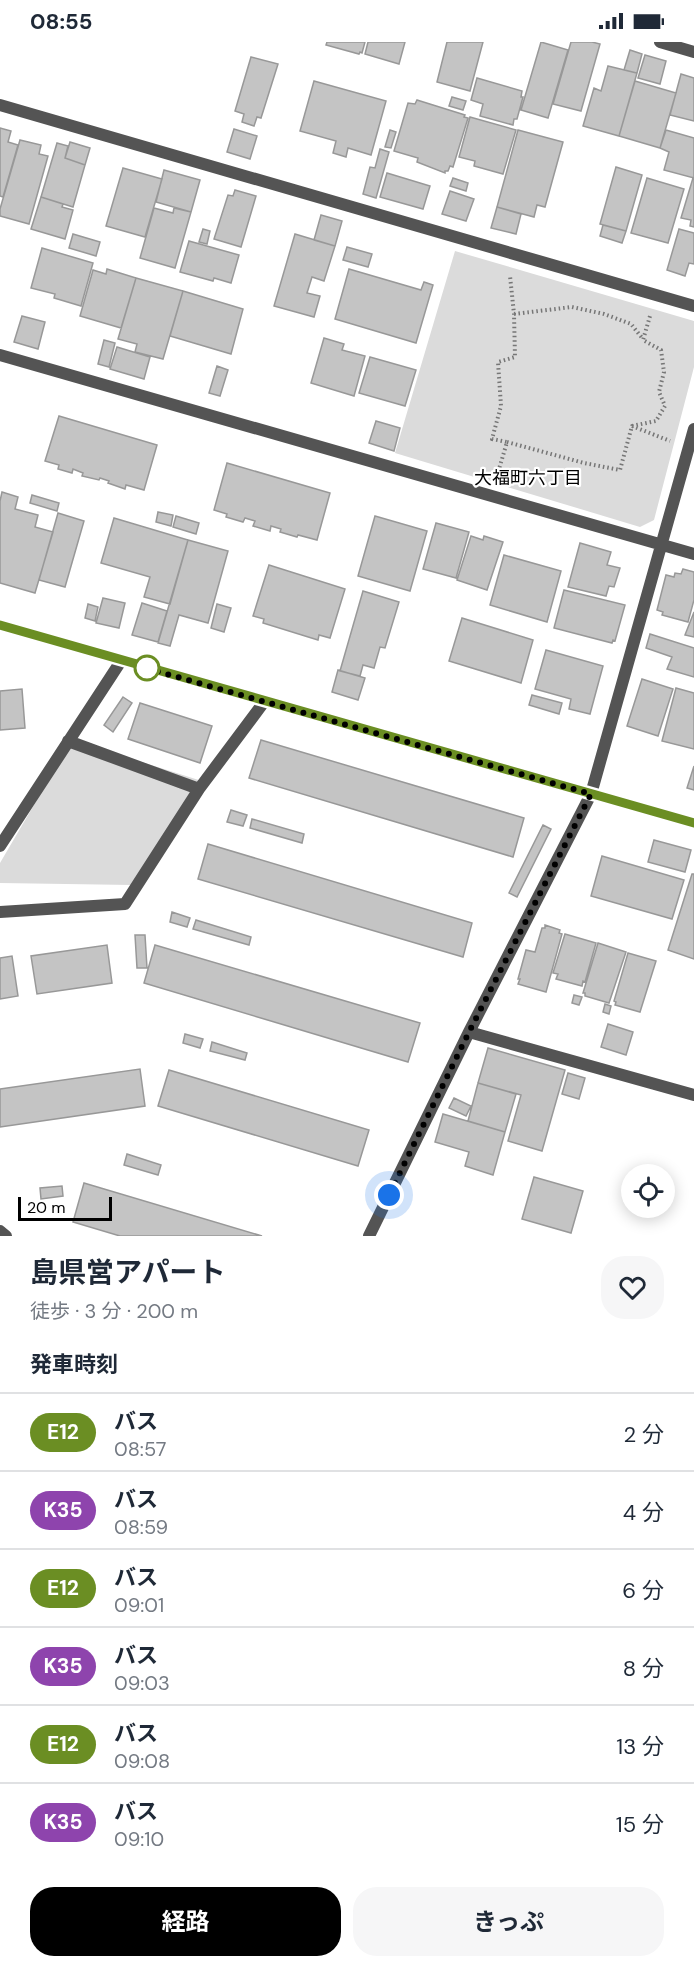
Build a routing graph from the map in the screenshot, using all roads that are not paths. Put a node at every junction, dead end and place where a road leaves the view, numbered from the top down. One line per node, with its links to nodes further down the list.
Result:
1 (660, 42): 2 (street)
2 (694, 52)
3 (0, 105): 4 (street)
4 (694, 306)
5 (0, 355): 7 (street)
6 (694, 429): 7 (street)
7 (661, 544): 8 (street); 14 (street)
8 (694, 554)
9 (0, 625): 10 (street)
10 (121, 661): 11 (street); 12 (street)
11 (264, 702): 13 (street); 14 (street)
12 (69, 741): 13 (street); 16 (street)
13 (199, 789): 17 (street)
14 (591, 794): 15 (street); 18 (street)
15 (694, 824)
16 (0, 846)
17 (0, 912)
18 (469, 1032): 19 (street); 22 (street)
19 (694, 1095)
20 (0, 1231): 21 (street)
21 (6, 1236)
22 (369, 1236)

